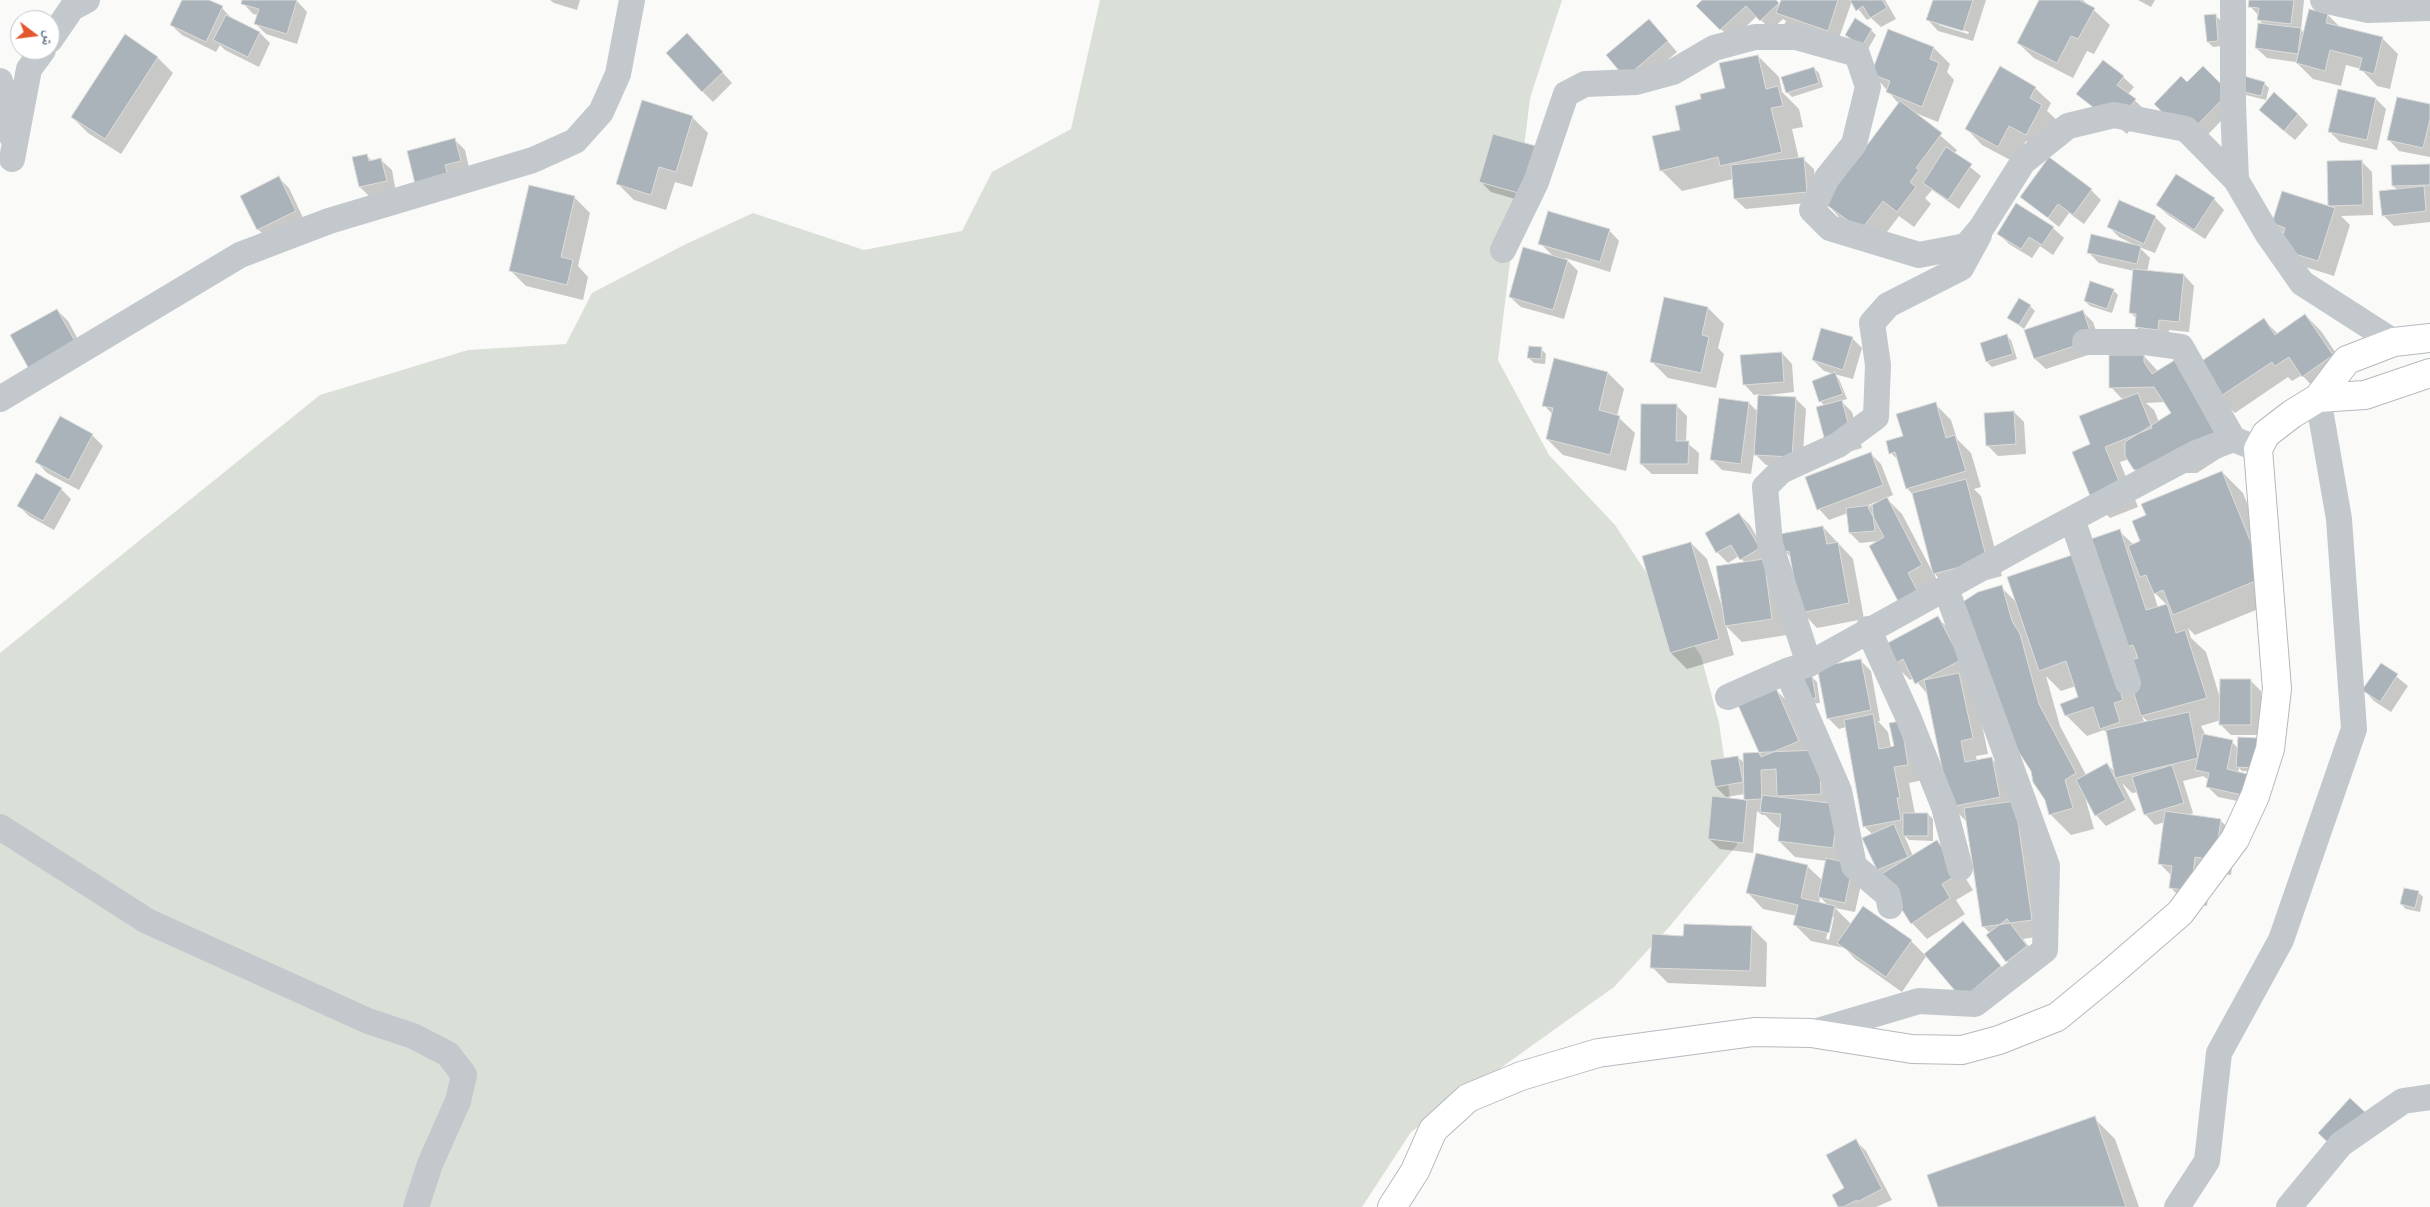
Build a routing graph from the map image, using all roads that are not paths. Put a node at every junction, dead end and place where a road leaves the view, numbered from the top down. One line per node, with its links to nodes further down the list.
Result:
1 (87, 0): 6 (street)
2 (632, 0): 18 (street)
3 (2234, 0): 10 (street)
4 (2323, 0): 5 (street)
5 (2430, 8)
6 (60, 25)
7 (36, 60): 9 (street)
8 (0, 82): 9 (street)
9 (6, 165)
10 (2236, 180): 11 (street); 15 (street)
11 (1982, 227): 12 (street); 24 (street)
12 (1503, 250)
13 (2430, 338): 15 (main road)
14 (2085, 342): 19 (street)
15 (2394, 342): 17 (main road)
16 (2430, 373): 17 (main road)
17 (2318, 398): 20 (main road); 36 (street)
18 (0, 399)
19 (2233, 439): 20 (street); 21 (street)
20 (2258, 450): 30 (main road)
21 (2072, 519): 22 (street); 25 (street)
22 (1946, 589): 23 (street); 30 (street)
23 (1868, 629): 24 (street); 28 (street)
24 (1798, 667): 26 (street); 29 (street)
25 (2128, 683)
26 (1728, 697)
27 (0, 827): 33 (street)
28 (1960, 868)
29 (1890, 906)
30 (1811, 1033): 32 (main road)
31 (2430, 1097): 37 (street)
32 (1415, 1171): 34 (main road); 35 (main road)
33 (416, 1207)
34 (1392, 1207)
35 (1405, 1207)
36 (2177, 1207)
37 (2289, 1207)

